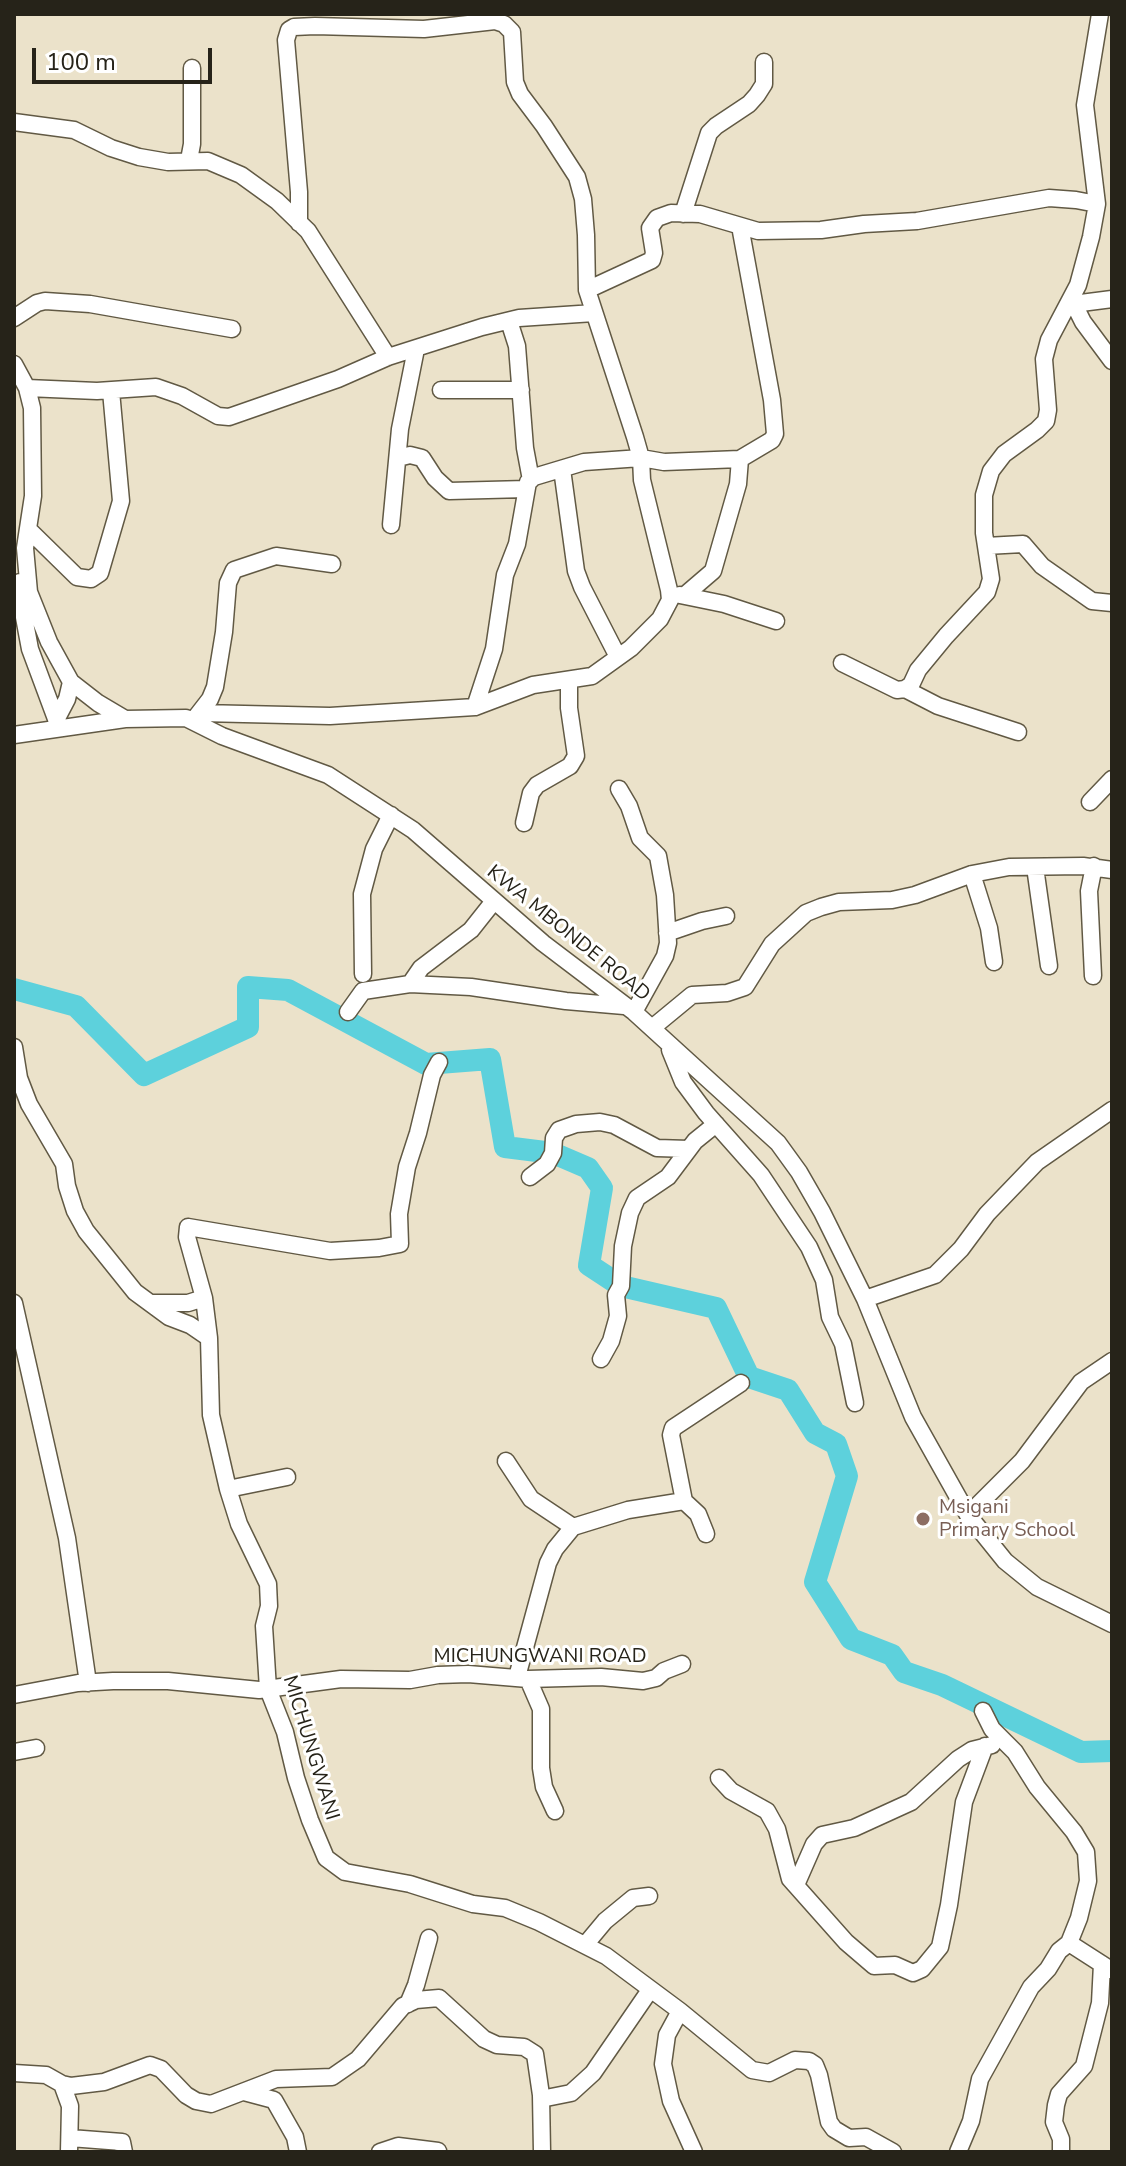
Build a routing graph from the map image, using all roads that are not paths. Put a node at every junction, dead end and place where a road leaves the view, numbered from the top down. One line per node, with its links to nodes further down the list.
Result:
1 (516, 14): 4 (street)
2 (1100, 14): 9 (street)
3 (372, 21): 4 (street); 11 (street)
4 (512, 32): 13 (street)
5 (764, 62): 10 (street)
6 (192, 68): 8 (street)
7 (14, 122): 8 (street)
8 (189, 160): 11 (street)
9 (1097, 204): 12 (street); 15 (street)
10 (683, 214): 12 (street); 13 (street)
11 (299, 223): 21 (street)
12 (740, 226): 30 (street)
13 (587, 290): 16 (street)
14 (1112, 299): 15 (street)
15 (1073, 302): 22 (street); 35 (street)
16 (594, 313): 18 (street); 29 (street)
17 (14, 318): 19 (street)
18 (509, 321): 20 (street); 26 (street)
19 (232, 329)
20 (416, 349): 21 (street); 28 (street)
21 (388, 357): 27 (street)
22 (1112, 361)
23 (14, 364): 24 (street)
24 (27, 388): 27 (street); 34 (street)
25 (441, 390): 26 (street)
26 (521, 390): 32 (street)
27 (111, 391): 34 (street)
28 (398, 458): 32 (street); 33 (street)
29 (641, 458): 30 (street); 31 (street); 38 (street)
30 (740, 459): 38 (street)
31 (562, 469): 32 (street); 41 (street)
32 (528, 484): 46 (street)
33 (391, 525)
34 (28, 529): 36 (street)
35 (986, 546): 39 (street); 45 (street)
36 (25, 548): 44 (street); 49 (street)
37 (332, 564): 47 (street)
38 (678, 595): 40 (street); 41 (street)
39 (1112, 603)
40 (776, 621)
41 (618, 657): 43 (street)
42 (842, 663): 45 (street)
43 (569, 681): 46 (street); 56 (street)
44 (71, 682): 48 (street); 49 (street)
45 (905, 689): 50 (street)
46 (475, 707): 47 (street)
47 (196, 717): 48 (street, KWA MBONDE ROAD); 55 (street, KWA MBONDE ROAD)
48 (125, 719): 49 (street, KWA MBONDE ROAD)
49 (57, 723): 51 (street, KWA MBONDE ROAD)
50 (1018, 732)
51 (14, 735)
52 (1112, 779): 54 (street)
53 (619, 789): 63 (street)
54 (1090, 802)
55 (391, 815): 61 (street, KWA MBONDE ROAD); 66 (street)
56 (524, 823)
57 (1094, 866): 58 (street); 59 (street); 67 (street)
58 (1035, 867): 60 (street); 65 (street)
59 (1112, 870)
60 (972, 874): 64 (street); 71 (street)
61 (494, 901): 68 (street); 69 (street, KWA MBONDE ROAD)
62 (726, 916): 63 (street)
63 (667, 933): 69 (street)
64 (994, 962)
65 (1049, 966)
66 (363, 974)
67 (1093, 976)
68 (410, 984): 69 (street); 70 (street)
69 (630, 1009): 71 (street, KWA MBONDE ROAD)
70 (348, 1012)
71 (652, 1028): 72 (street, KWA MBONDE ROAD)
72 (667, 1043): 76 (street); 80 (street, KWA MBONDE ROAD)
73 (14, 1047): 82 (street)
74 (439, 1062): 79 (street, MICHUNGWANI)
75 (1112, 1110): 80 (street)
76 (716, 1124): 77 (street); 87 (street)
77 (689, 1149): 78 (street); 84 (street)
78 (530, 1177)
79 (204, 1298): 82 (street); 83 (street, MICHUNGWANI)
80 (865, 1299): 92 (street, KWA MBONDE ROAD)
81 (14, 1303): 98 (street)
82 (150, 1303): 83 (street)
83 (209, 1338): 90 (street, MICHUNGWANI)
84 (601, 1359)
85 (1112, 1361): 92 (street)
86 (741, 1383): 91 (street)
87 (855, 1403)
88 (506, 1461): 93 (street)
89 (287, 1477): 90 (street)
90 (228, 1489): 99 (street, MICHUNGWANI)
91 (684, 1501): 93 (street); 94 (street)
92 (968, 1515): 95 (street, KWA MBONDE ROAD)
93 (573, 1527): 97 (street)
94 (706, 1534)
95 (1111, 1622)
96 (682, 1664): 97 (street, MICHUNGWANI ROAD)
97 (522, 1678): 99 (street, MICHUNGWANI ROAD); 107 (street)
98 (88, 1683): 99 (street, MICHUNGWANI ROAD); 100 (street, MICHUNGWANI ROAD)
99 (268, 1689): 112 (street, MICHUNGWANI)
100 (14, 1695)
101 (983, 1711): 102 (street)
102 (1007, 1744): 103 (street); 111 (street)
103 (985, 1746): 108 (street); 108 (street)
104 (36, 1748): 105 (street)
105 (14, 1752)
106 (719, 1778): 108 (street)
107 (555, 1811)
108 (796, 1885)
109 (649, 1896): 112 (street)
110 (429, 1938): 115 (street)
111 (1069, 1943): 113 (street); 129 (street)
112 (585, 1945): 114 (street, MICHUNGWANI)
113 (1107, 1968): 130 (street)
114 (648, 1988): 116 (street, MICHUNGWANI); 120 (street)
115 (408, 2004): 119 (street); 120 (street)
116 (680, 2011): 127 (street); 128 (street, MICHUNGWANI)
117 (14, 2073): 118 (street)
118 (62, 2084): 119 (street); 121 (street)
119 (244, 2092): 124 (street)
120 (541, 2099): 126 (street)
121 (70, 2145): 123 (street)
122 (438, 2151): 125 (street)
123 (124, 2152)
124 (298, 2152)
125 (380, 2152)
126 (542, 2152)
127 (694, 2152)
128 (893, 2152)
129 (958, 2152)
130 (1061, 2152)

